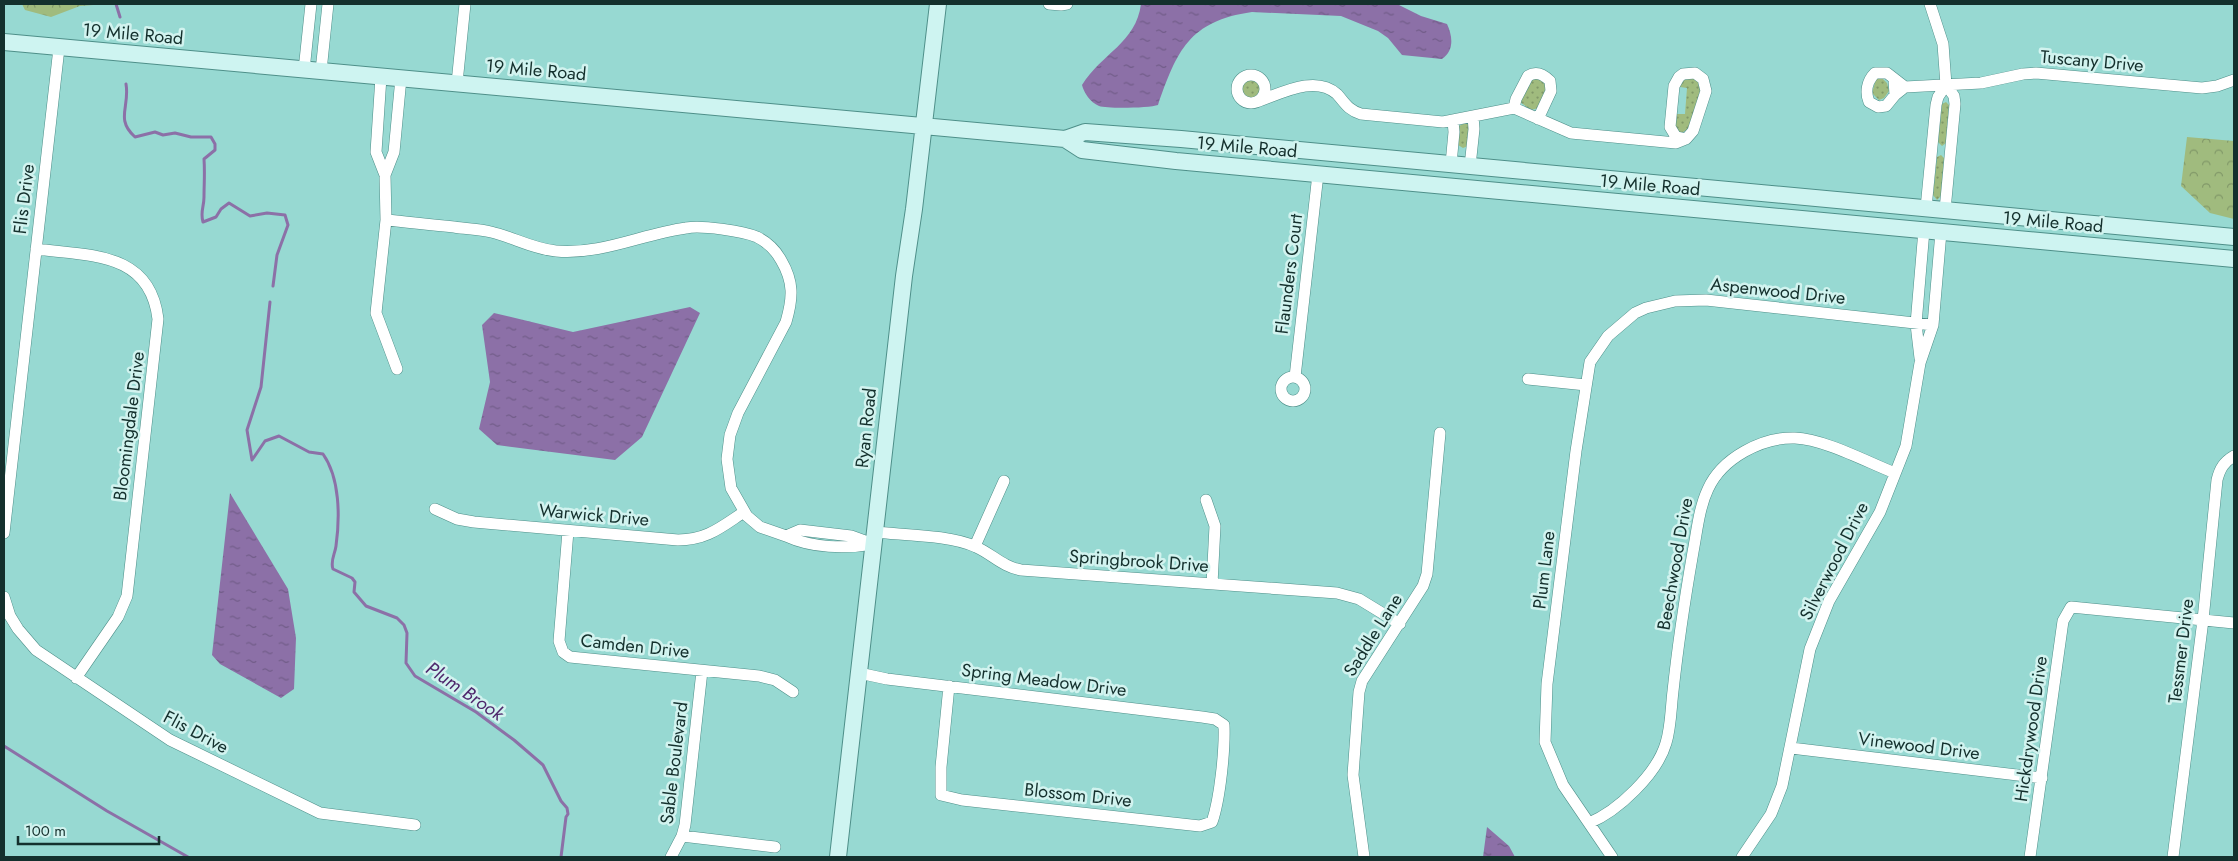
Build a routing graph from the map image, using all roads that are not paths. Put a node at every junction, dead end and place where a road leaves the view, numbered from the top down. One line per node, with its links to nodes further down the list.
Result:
1 (311, 4): 10 (street)
2 (328, 4): 11 (street)
3 (465, 4): 16 (street)
4 (938, 4): 27 (main road, Ryan Road)
5 (1049, 4): 6 (street)
6 (1067, 4)
7 (1930, 4): 17 (street)
8 (4, 42): 9 (main road, 19 Mile Road)
9 (59, 48): 10 (main road, 19 Mile Road); 50 (street, Flis Drive)
10 (304, 70): 11 (main road, 19 Mile Road)
11 (321, 71): 12 (main road, 19 Mile Road)
12 (381, 77): 13 (main road, 19 Mile Road); 39 (street)
13 (400, 78): 16 (main road, 19 Mile Road); 39 (street)
14 (1894, 80): 18 (street); 21 (street); 21 (street)
15 (2234, 80): 17 (street, Tuscany Drive)
16 (457, 83): 27 (main road, 19 Mile Road)
17 (1946, 85): 18 (street, Tuscany Drive); 42 (street); 43 (street)
18 (1904, 87): 21 (street)
19 (1265, 88): 20 (street); 22 (street); 22 (street)
20 (1278, 94): 22 (street); 26 (street)
21 (1895, 96)
22 (1256, 102)
23 (1514, 108): 24 (street); 25 (street); 25 (street)
24 (1473, 116): 26 (street); 36 (street)
25 (1538, 119): 32 (street)
26 (1453, 121): 35 (street)
27 (924, 126): 31 (main road, 19 Mile Road); 70 (main road, Ryan Road)
28 (1670, 128): 30 (street); 30 (street); 32 (street)
29 (1116, 134): 31 (main road, 19 Mile Road); 33 (main road, 19 Mile Road); 34 (main road)
30 (1686, 138): 32 (street)
31 (1065, 139): 34 (main road, 19 Mile Road)
32 (1669, 142)
33 (1289, 149): 35 (main road, 19 Mile Road); 37 (main road)
34 (1109, 153): 37 (main road, 19 Mile Road)
35 (1451, 164): 36 (main road, 19 Mile Road)
36 (1473, 166): 40 (main road); 41 (main road, 19 Mile Road)
37 (1277, 170): 38 (main road, 19 Mile Road)
38 (1318, 174): 40 (main road, 19 Mile Road); 57 (street, Flaunders Court)
39 (385, 175): 46 (street)
40 (1466, 188): 45 (main road, 19 Mile Road)
41 (1817, 198): 42 (main road, 19 Mile Road); 45 (main road)
42 (1926, 208): 43 (main road, 19 Mile Road)
43 (1946, 210): 44 (main road, 19 Mile Road)
44 (1993, 215): 48 (main road); 49 (main road, 19 Mile Road)
45 (1808, 219): 47 (main road, 19 Mile Road)
46 (386, 220): 56 (street); 67 (street)
47 (1932, 231): 48 (main road, 19 Mile Road); 53 (street, Silverwood Drive); 54 (street, Silverwood Drive)
48 (1983, 236): 51 (main road, 19 Mile Road)
49 (2234, 237)
50 (36, 249): 64 (street, Flis Drive); 79 (street, Bloomingdale Drive)
51 (2234, 259)
52 (1623, 322): 53 (street, Aspenwood Drive); 59 (street, Plum Lane)
53 (1916, 324): 54 (street, Aspenwood Drive); 55 (street, Silverwood Drive)
54 (1933, 325): 55 (street, Silverwood Drive)
55 (1920, 362): 62 (street, Silverwood Drive)
56 (397, 369)
57 (1295, 377)
58 (1528, 379): 59 (street)
59 (1586, 385): 85 (street, Plum Lane)
60 (1440, 434): 76 (street, Saddle Lane)
61 (2234, 456): 74 (street, Tessmer Drive)
62 (1895, 473): 82 (street, Silverwood Drive); 85 (street, Beechwood Drive)
63 (1004, 481): 71 (street)
64 (6, 496): 69 (street, Flis Drive)
65 (1206, 500): 72 (street)
66 (434, 509): 68 (street, Warwick Drive)
67 (744, 512): 68 (street, Warwick Drive); 70 (street, Springbrook Drive)
68 (568, 531): 77 (street, Camden Drive)
69 (4, 533)
70 (874, 538): 71 (street, Springbrook Drive); 78 (main road, Ryan Road)
71 (975, 546): 72 (street, Springbrook Drive)
72 (1212, 584): 76 (street, Springbrook Drive)
73 (4, 597): 79 (street, Flis Drive)
74 (2203, 620): 75 (street); 83 (street, Hickdrywood Drive); 95 (street, Tessmer Drive)
75 (2234, 623)
76 (1400, 624): 91 (street, Saddle Lane)
77 (702, 671): 81 (street, Camden Drive); 87 (street, Sable Boulevard)
78 (859, 673): 80 (street, Spring Meadow Drive); 90 (main road, Ryan Road)
79 (76, 678): 86 (street, Flis Drive)
80 (949, 686): 84 (street, Spring Meadow Drive); 84 (street, Blossom Drive)
81 (793, 692)
82 (1791, 748): 83 (street, Vinewood Drive); 93 (street, Silverwood Drive)
83 (2042, 778): 94 (street, Hickdrywood Drive)
84 (1212, 822)
85 (1589, 823): 92 (street, Plum Lane)
86 (415, 825)
87 (682, 836): 88 (street); 89 (street, Sable Boulevard)
88 (775, 847)
89 (671, 857)
90 (838, 857)
91 (1364, 857)
92 (1612, 857)
93 (1742, 857)
94 (2030, 857)
95 (2174, 857)

